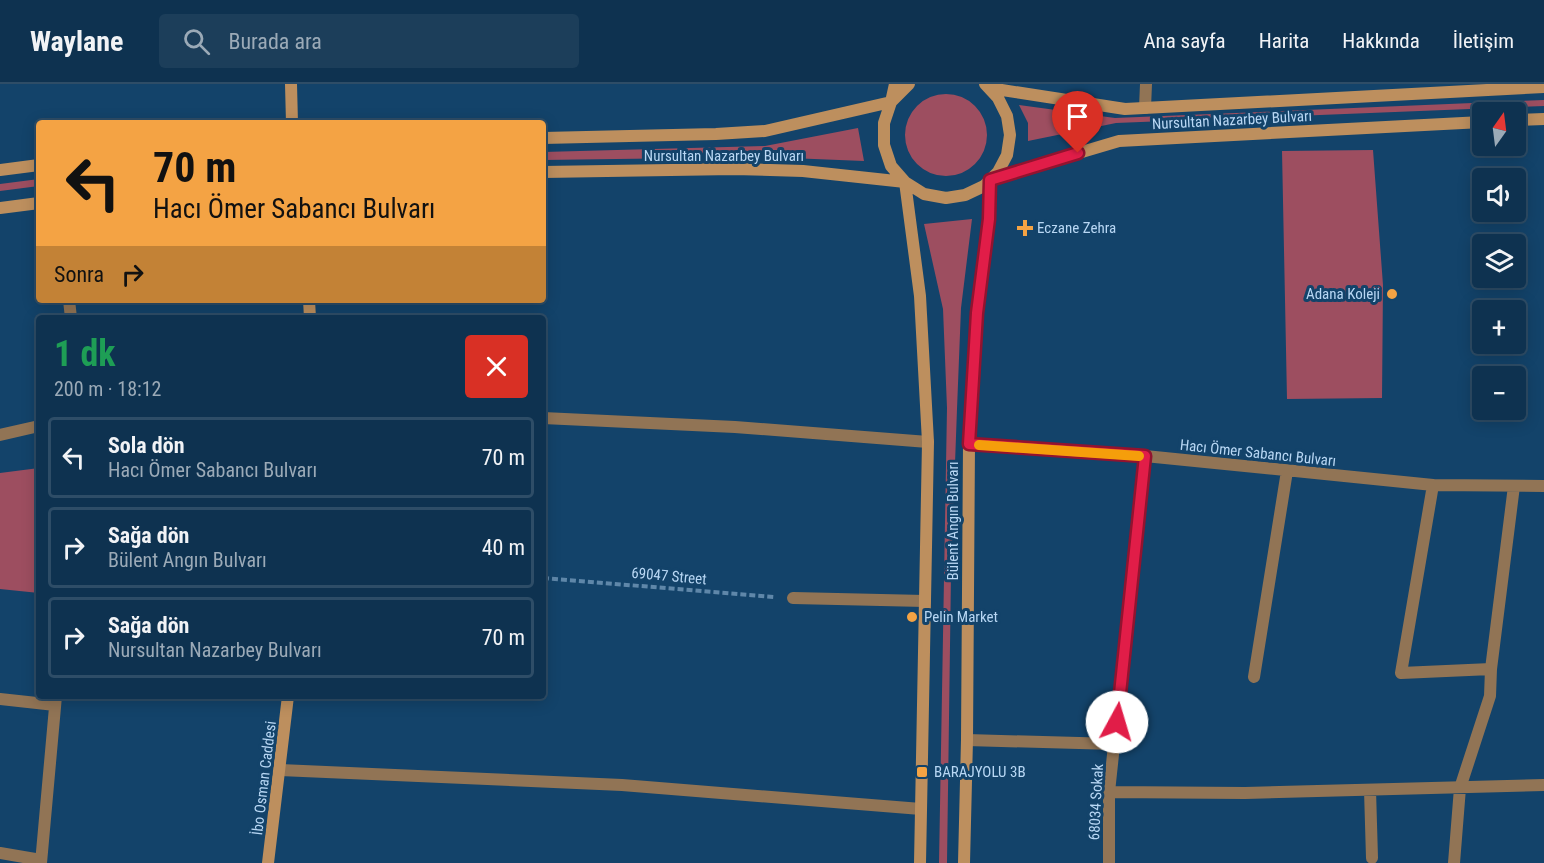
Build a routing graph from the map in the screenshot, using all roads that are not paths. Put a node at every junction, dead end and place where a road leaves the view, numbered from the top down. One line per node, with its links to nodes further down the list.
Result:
1 (291, 84): 11 (main road)
2 (895, 84): 8 (main road, Bülent Angın Bulvarı)
3 (909, 84): 8 (main road)
4 (1146, 84): 9 (street)
5 (987, 85): 9 (main road, Nursultan Nazarbey Bulvarı); 18 (main road)
6 (1492, 87): 7 (main road, Nursultan Nazarbey Bulvarı); 9 (main road, Nursultan Nazarbey Bulvarı)
7 (1544, 87)
8 (891, 102): 14 (main road, Nursultan Nazarbey Bulvarı); 19 (main road, Bülent Angın Bulvarı)
9 (1144, 108)
10 (1544, 119): 12 (main road)
11 (292, 120)
12 (1526, 120)
13 (1472, 123): 18 (main road, Nursultan Nazarbey Bulvarı)
14 (546, 138)
15 (36, 165): 16 (main road)
16 (0, 171)
17 (546, 172): 19 (main road, Nursultan Nazarbey Bulvarı)
18 (990, 180): 19 (main road); 26 (main road, Bülent Angın Bulvarı)
19 (905, 182): 25 (main road, Bülent Angın Bulvarı)
20 (36, 203): 21 (main road)
21 (0, 208)
22 (546, 418): 25 (street)
23 (36, 427): 24 (street)
24 (0, 435)
25 (928, 442): 33 (main road, Bülent Angın Bulvarı)
26 (969, 444): 27 (street, Hacı Ömer Sabancı Bulvarı); 39 (main road, Bülent Angın Bulvarı)
27 (1145, 456): 28 (street, Hacı Ömer Sabancı Bulvarı); 40 (street, 68034 Sokak)
28 (1287, 471): 29 (street, Hacı Ömer Sabancı Bulvarı); 35 (street)
29 (1433, 485): 30 (street, Hacı Ömer Sabancı Bulvarı); 34 (street)
30 (1514, 486): 31 (street, Hacı Ömer Sabancı Bulvarı); 34 (street)
31 (1544, 486)
32 (793, 598): 33 (street)
33 (925, 601): 46 (main road, Bülent Angın Bulvarı)
34 (1491, 669): 43 (street)
35 (1254, 676)
36 (0, 699): 38 (street)
37 (288, 699): 41 (main road, İbo Osman Caddesi)
38 (56, 700): 49 (street)
39 (967, 740): 40 (street); 52 (main road, Bülent Angın Bulvarı)
40 (1114, 744): 45 (street, 68034 Sokak)
41 (280, 770): 46 (street); 50 (main road, İbo Osman Caddesi)
42 (1544, 785): 43 (street)
43 (1460, 788): 44 (street); 54 (street)
44 (1370, 790): 45 (street); 48 (street)
45 (1109, 792): 53 (street, 68034 Sokak)
46 (921, 809): 51 (main road, Bülent Angın Bulvarı)
47 (0, 853): 49 (street)
48 (1372, 858)
49 (41, 861)
50 (268, 863)
51 (920, 863)
52 (964, 863)
53 (1109, 863)
54 (1454, 863)

